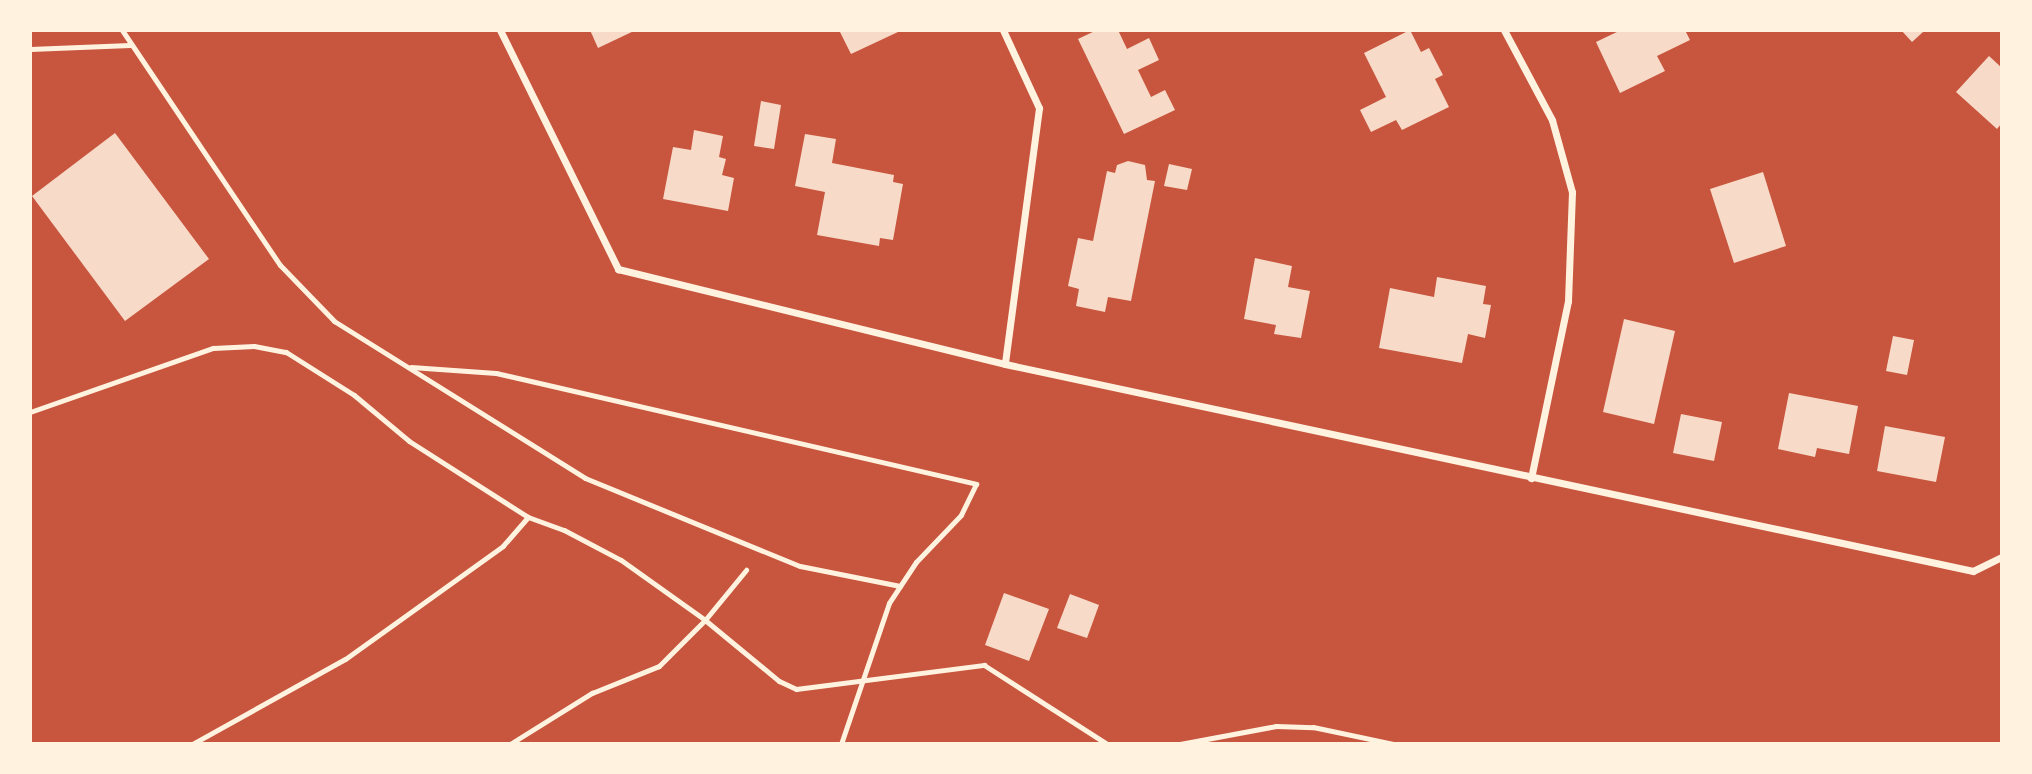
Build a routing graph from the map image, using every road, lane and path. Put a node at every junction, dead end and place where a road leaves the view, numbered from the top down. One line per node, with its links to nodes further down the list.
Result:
1 (122, 30): 5 (lane)
2 (500, 30): 7 (street)
3 (1003, 30): 7 (street)
4 (1504, 30): 10 (street)
5 (130, 45): 6 (lane); 8 (lane)
6 (30, 49)
7 (1005, 364): 10 (street)
8 (408, 367): 14 (lane); 14 (lane)
9 (30, 412): 11 (lane)
10 (1531, 478): 12 (street)
11 (528, 517): 15 (lane); 17 (lane)
12 (2002, 557)
13 (746, 570): 15 (lane)
14 (900, 586): 16 (lane)
15 (705, 620): 16 (lane); 18 (lane)
16 (859, 682): 19 (lane); 20 (lane)
17 (192, 744)
18 (510, 744)
19 (841, 744)
20 (1107, 744)
21 (1180, 744): 22 (lane)
22 (1394, 744)

